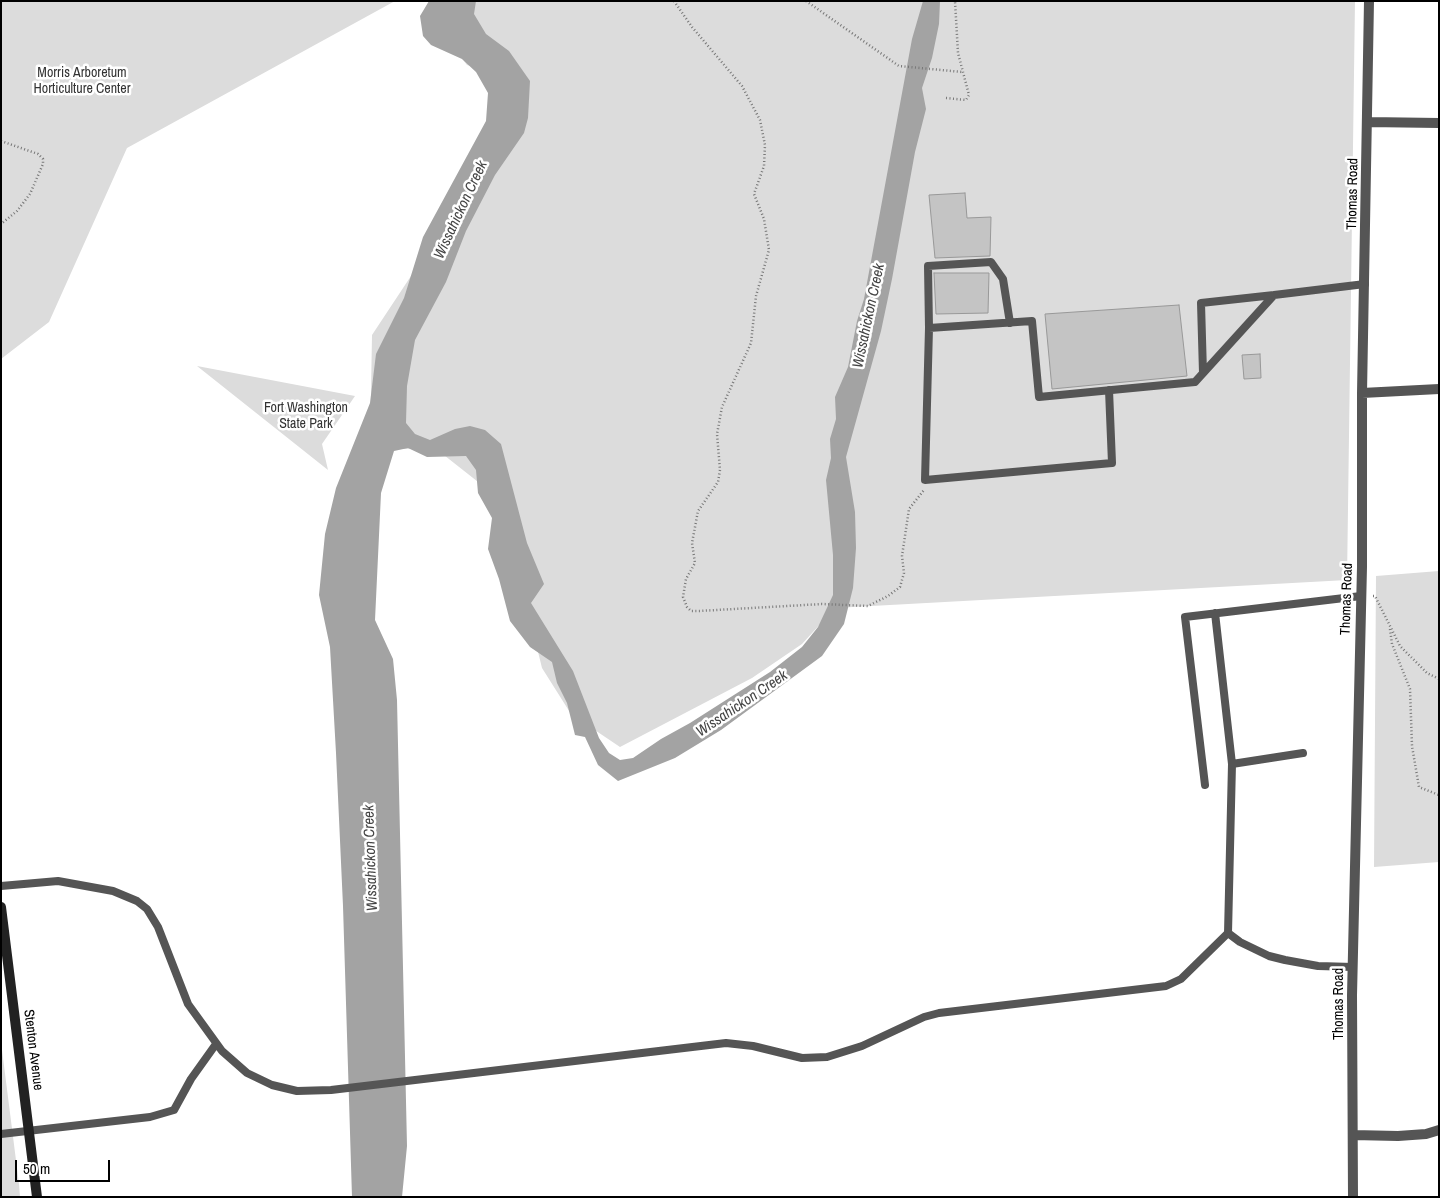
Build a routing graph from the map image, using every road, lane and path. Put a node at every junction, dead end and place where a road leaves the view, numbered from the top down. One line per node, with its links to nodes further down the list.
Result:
1 (674, 1): 19 (path)
2 (806, 1): 5 (path)
3 (955, 1): 5 (path)
4 (1369, 1): 7 (street, Thomas Road)
5 (962, 72): 6 (path)
6 (946, 98)
7 (1368, 122): 8 (street); 11 (street, Thomas Road)
8 (1439, 123)
9 (1, 141): 10 (path)
10 (1, 224)
11 (1365, 284): 12 (lane); 18 (street, Thomas Road)
12 (1274, 295): 15 (lane); 15 (lane)
13 (1010, 323): 14 (lane); 14 (lane); 17 (lane)
14 (929, 328): 19 (lane)
15 (1203, 373): 17 (lane)
16 (1439, 389): 18 (street)
17 (1109, 390): 19 (lane)
18 (1362, 393): 20 (street, Thomas Road)
19 (925, 480)
20 (1361, 596): 21 (lane); 22 (path); 31 (street, Thomas Road)
21 (1215, 614): 25 (lane); 26 (lane)
22 (1390, 629): 23 (path); 27 (path)
23 (1439, 679)
24 (1303, 753): 25 (lane)
25 (1232, 764): 30 (lane)
26 (1205, 785)
27 (1439, 795)
28 (1, 886): 32 (lane)
29 (1, 907): 34 (main road, Stenton Avenue)
30 (1228, 933): 31 (lane); 32 (lane)
31 (1352, 967): 36 (street, Thomas Road)
32 (216, 1044): 34 (lane)
33 (1439, 1130): 36 (street)
34 (29, 1131): 35 (lane); 37 (main road, Stenton Avenue)
35 (1, 1134)
36 (1353, 1135): 38 (street, Thomas Road)
37 (38, 1197)
38 (1353, 1197)

